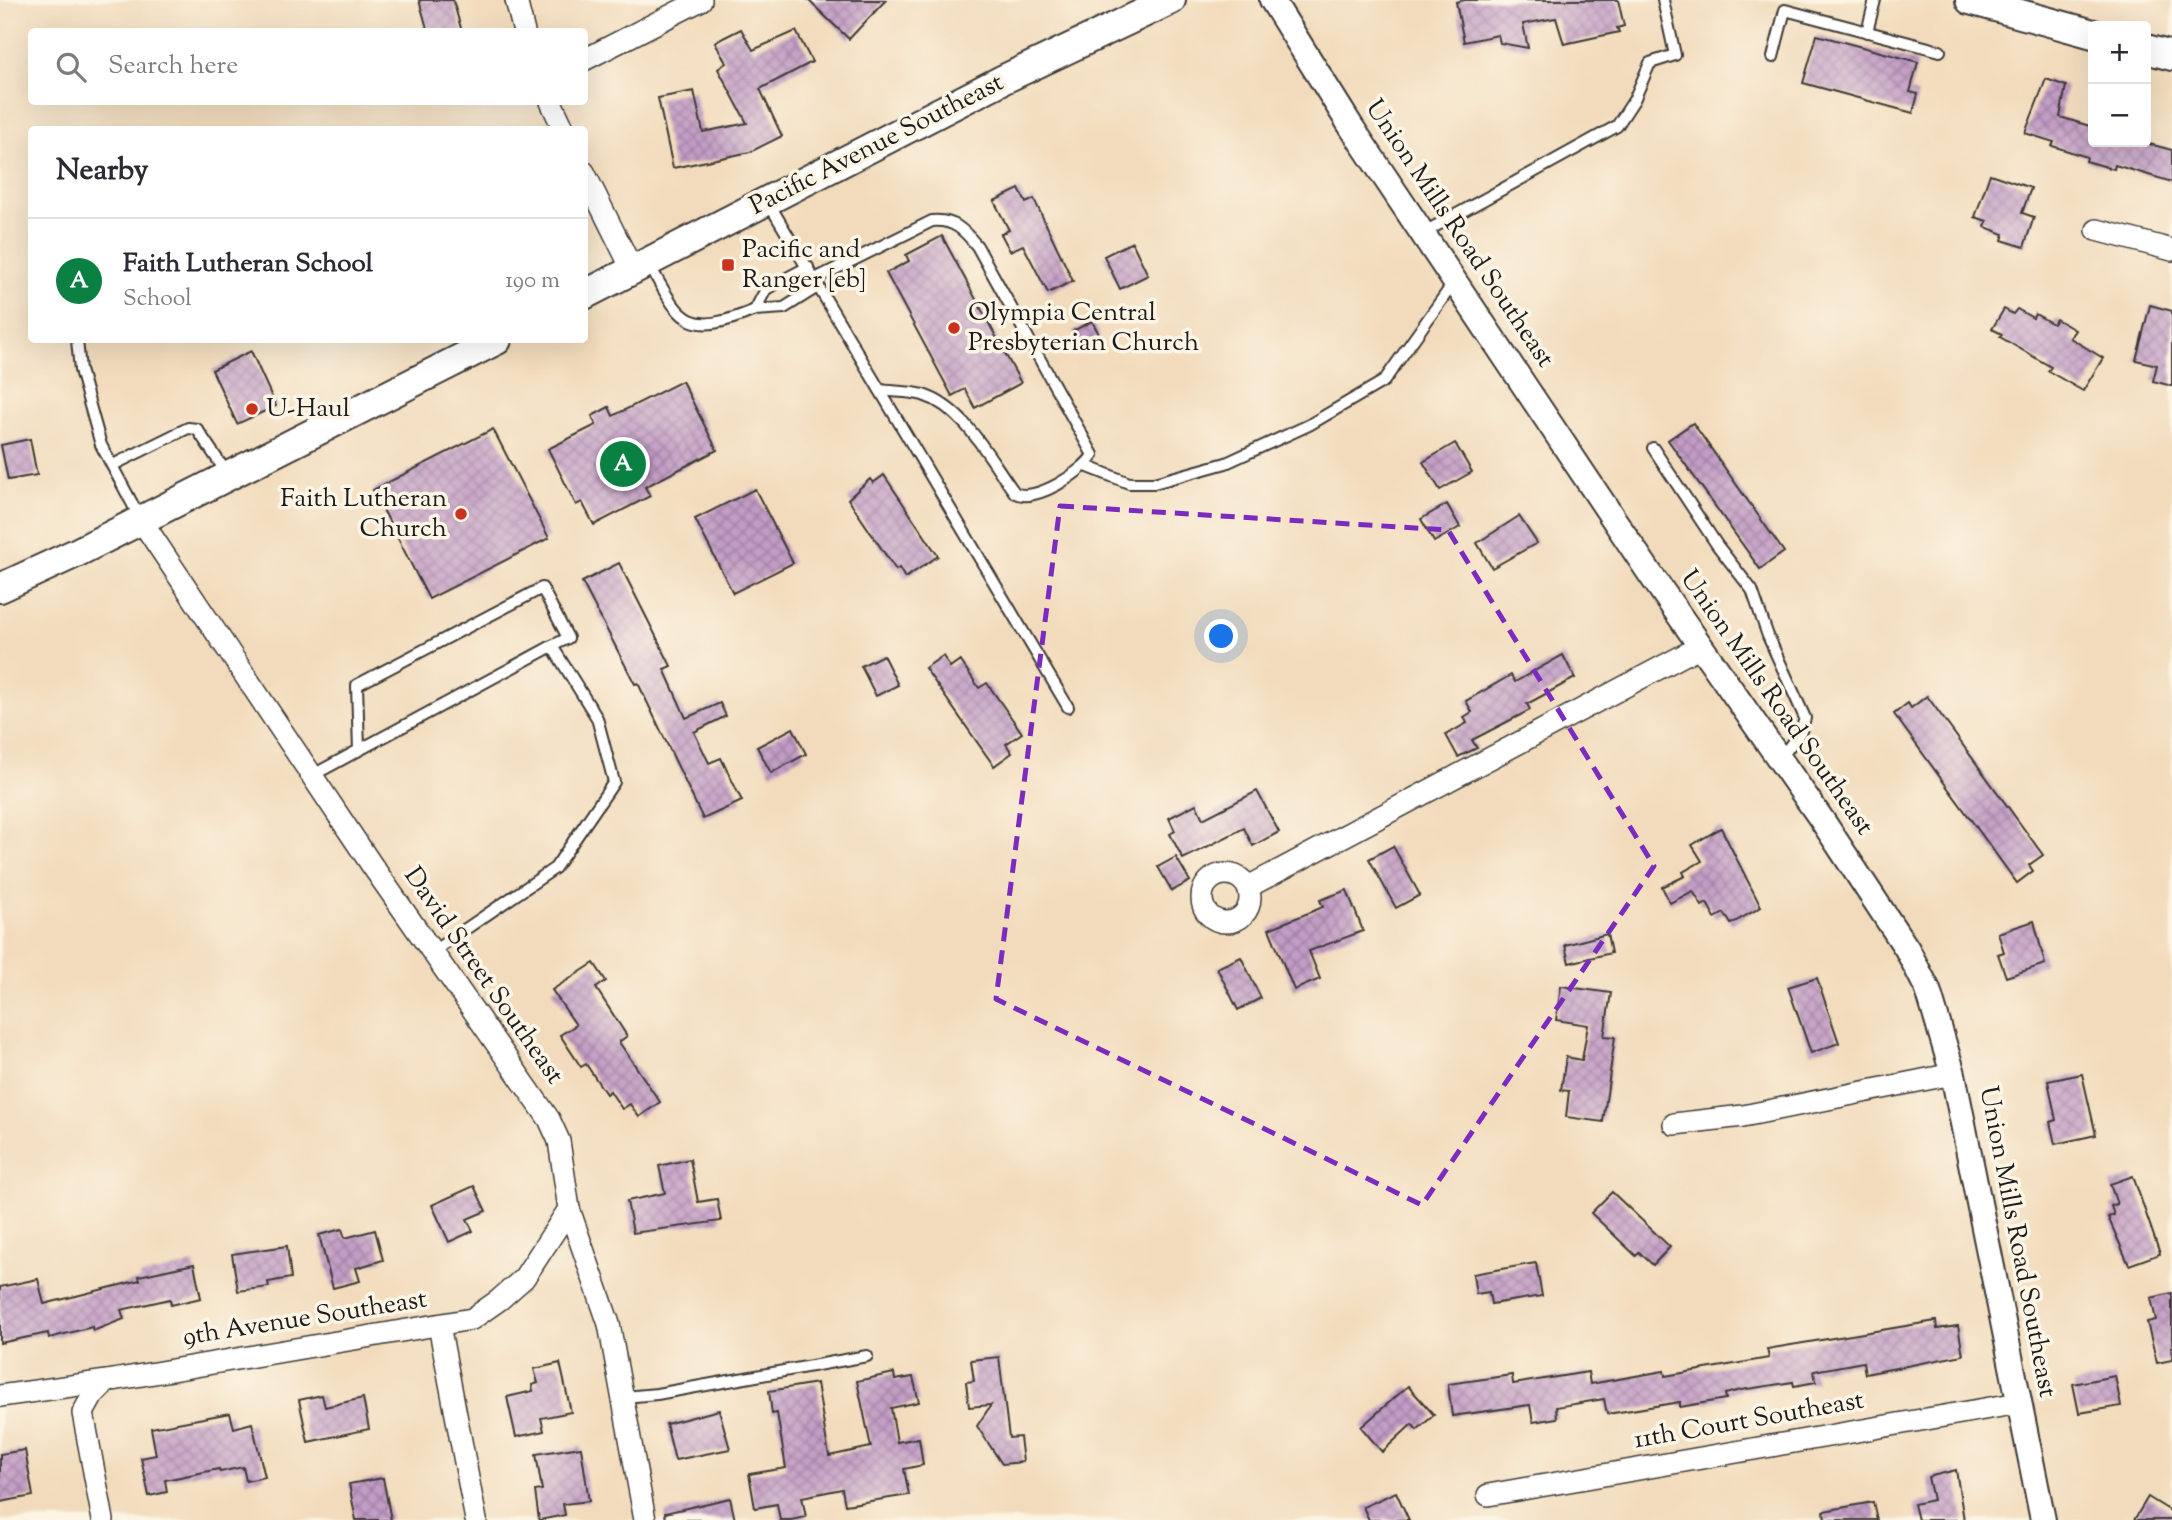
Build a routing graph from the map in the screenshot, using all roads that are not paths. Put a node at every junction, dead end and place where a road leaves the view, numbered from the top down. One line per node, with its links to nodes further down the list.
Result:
1 (516, 0): 8 (street)
2 (701, 0): 15 (street)
3 (1171, 0): 19 (main road, Pacific Avenue Southeast)
4 (1272, 0): 21 (street, Union Mills Road Southeast)
5 (1663, 0): 21 (lane)
6 (1875, 0): 9 (lane)
7 (1970, 0): 10 (main road)
8 (523, 28)
9 (1867, 32): 12 (lane); 14 (lane)
10 (2088, 33)
11 (2151, 50): 13 (main road)
12 (1940, 51)
13 (2172, 56)
14 (1773, 57)
15 (588, 58)
16 (552, 105): 17 (street)
17 (562, 126)
18 (588, 179): 23 (street)
19 (768, 202): 23 (main road, Pacific Avenue Southeast); 24 (lane)
20 (2097, 230): 22 (street)
21 (1423, 233): 25 (street, Union Mills Road Southeast)
22 (2172, 250)
23 (640, 267): 27 (main road, Pacific Avenue Southeast); 28 (lane)
24 (808, 267): 26 (lane); 28 (lane)
25 (1455, 281): 34 (lane); 39 (street, Union Mills Road Southeast)
26 (817, 283): 28 (lane); 31 (lane); 34 (lane)
27 (588, 293)
28 (755, 310)
29 (77, 343): 33 (lane)
30 (491, 343): 35 (main road)
31 (880, 390): 34 (lane); 40 (lane)
32 (1653, 448): 42 (lane)
33 (113, 465): 35 (lane); 36 (lane)
34 (1086, 467)
35 (228, 475): 36 (main road)
36 (141, 520): 37 (main road); 43 (street, David Street Southeast)
37 (0, 588)
38 (552, 646): 41 (lane); 41 (lane); 45 (lane)
39 (1701, 646): 42 (street, Union Mills Road Southeast); 44 (street)
40 (1068, 707)
41 (359, 750): 43 (lane)
42 (1780, 759): 46 (street, Union Mills Road Southeast)
43 (313, 775): 45 (street, David Street Southeast)
44 (1248, 887)
45 (432, 952): 48 (street, David Street Southeast)
46 (1953, 1074): 47 (street); 54 (street, Union Mills Road Southeast)
47 (1674, 1124)
48 (569, 1209): 49 (street, 9th Avenue Southeast); 53 (street, David Street Southeast)
49 (439, 1325): 51 (street, 9th Avenue Southeast); 57 (street)
50 (867, 1356): 53 (lane)
51 (107, 1381): 52 (street, 9th Avenue Southeast); 56 (street)
52 (0, 1396)
53 (624, 1397): 58 (street, David Street Southeast)
54 (2019, 1403): 55 (street, 11th Court Southeast); 59 (street, Union Mills Road Southeast)
55 (1488, 1495)
56 (103, 1520)
57 (475, 1520)
58 (645, 1520)
59 (2043, 1520)

